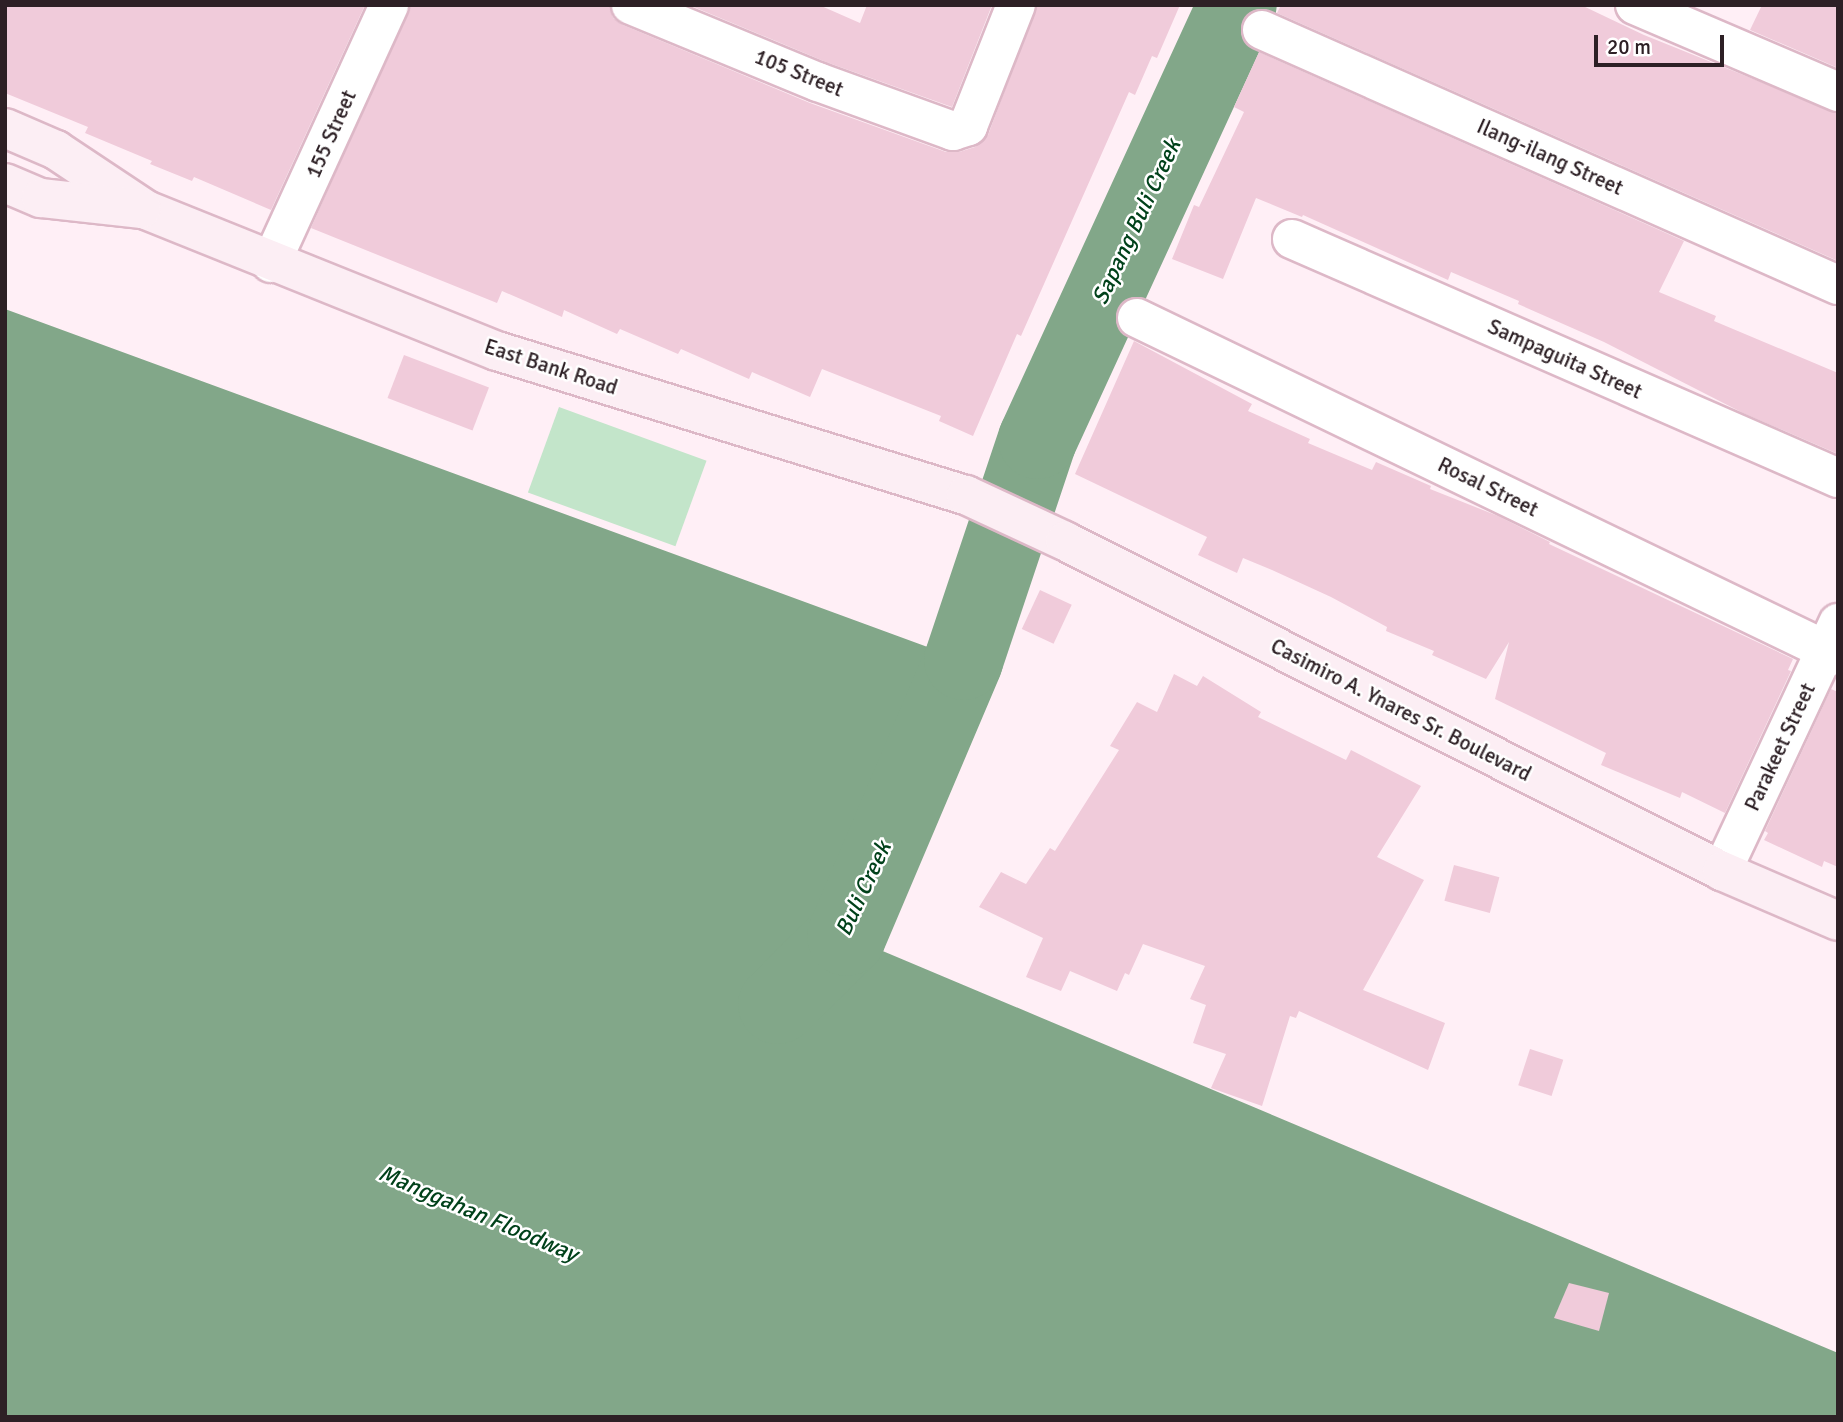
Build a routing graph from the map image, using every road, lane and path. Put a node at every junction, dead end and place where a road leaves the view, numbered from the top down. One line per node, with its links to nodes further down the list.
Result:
1 (389, 5): 11 (street, 155 Street)
2 (631, 5): 3 (street, 105 Street)
3 (1016, 5)
4 (1635, 5): 6 (street)
5 (1262, 30): 12 (street, Ilang-ilang Street)
6 (1838, 93)
7 (5, 128): 9 (main road, East Bank Road)
8 (5, 183): 9 (main road, East Bank Road)
9 (146, 210): 11 (main road, East Bank Road)
10 (1292, 239): 14 (street, Sampaguita Street)
11 (271, 263): 15 (main road, East Bank Road)
12 (1838, 285)
13 (1138, 318): 16 (street, Rosal Street)
14 (1838, 478)
15 (966, 495): 17 (main road, Casimiro A. Ynares Sr. Boulevard)
16 (1833, 643): 17 (street, Parakeet Street)
17 (1722, 871): 18 (main road, Casimiro A. Ynares Sr. Boulevard)
18 (1838, 921)

